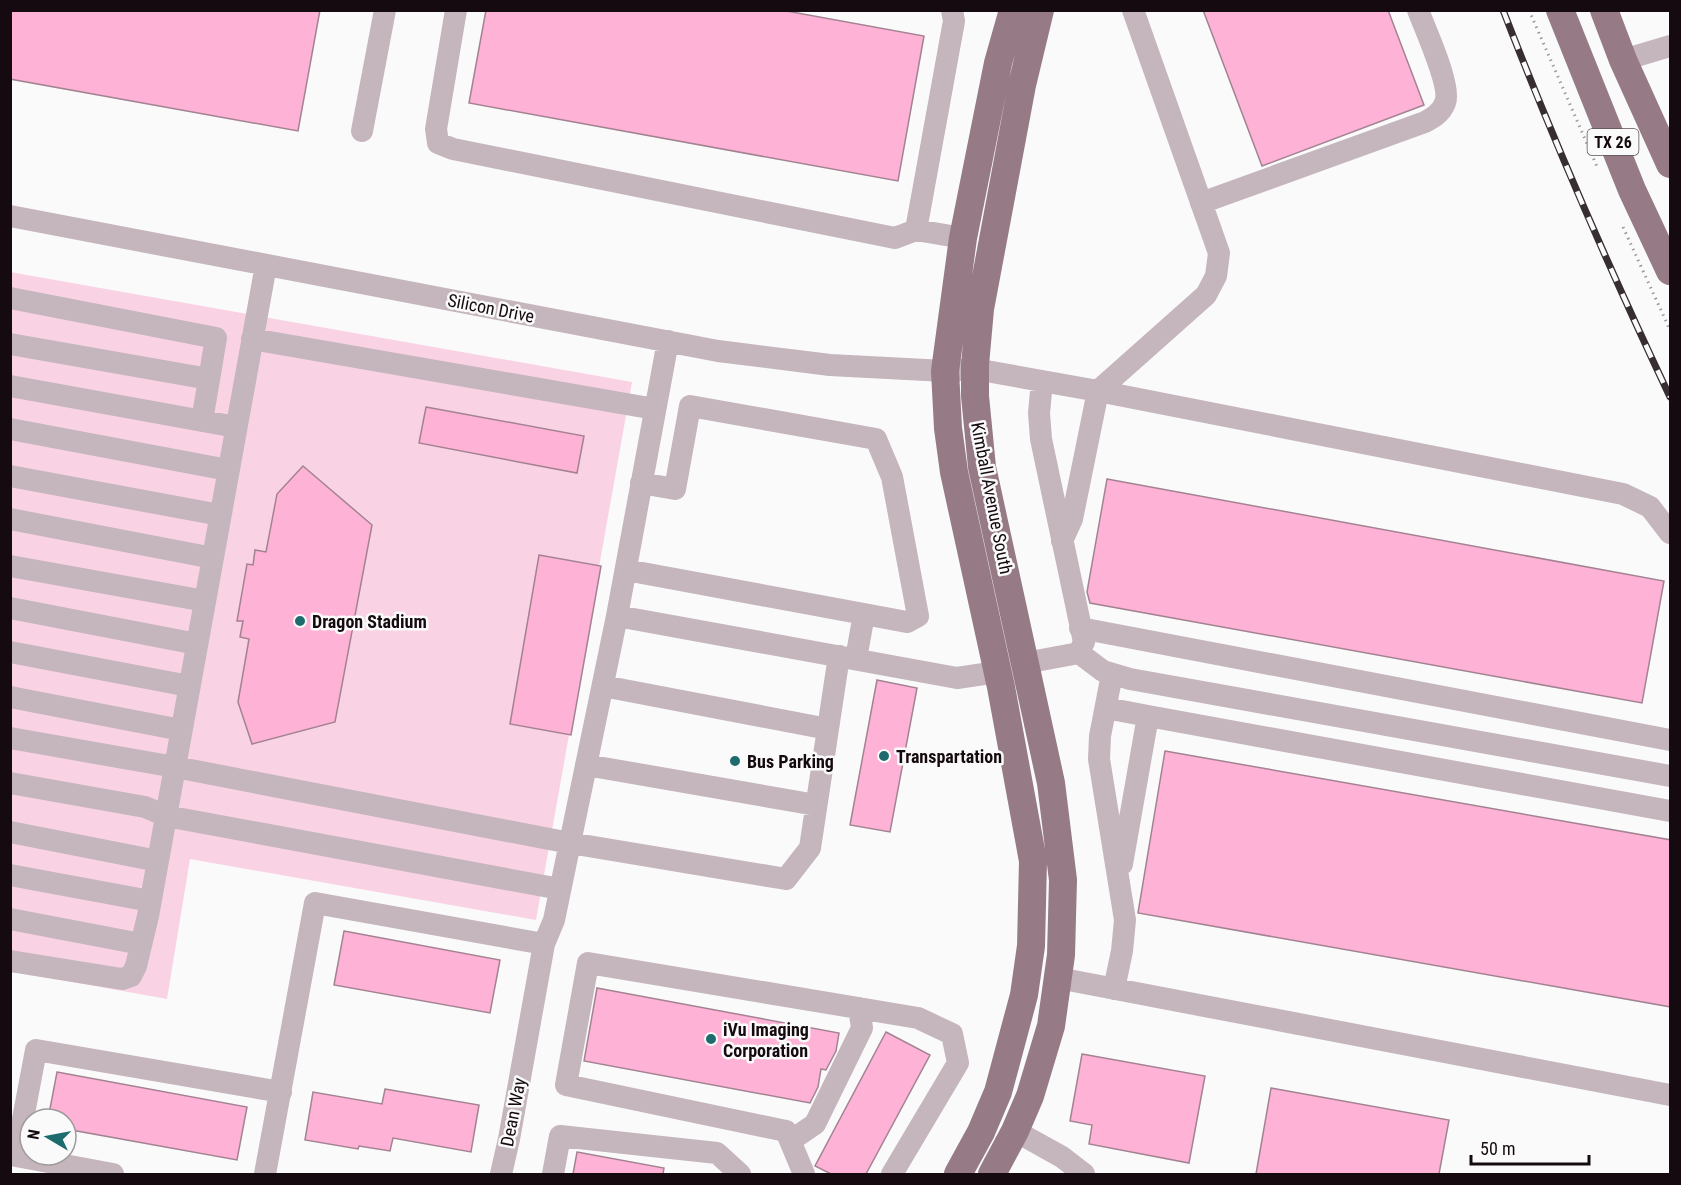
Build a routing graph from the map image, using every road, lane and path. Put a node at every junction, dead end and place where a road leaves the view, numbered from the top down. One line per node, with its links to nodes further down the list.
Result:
1 (385, 10): 13 (street)
2 (456, 10): 19 (street)
3 (952, 10): 19 (street)
4 (1013, 10): 20 (main road, Kimball Avenue South)
5 (1040, 10): 28 (main road, Kimball Avenue South)
6 (1133, 10): 16 (street)
7 (1418, 10): 16 (street)
8 (1529, 10): 15 (path)
9 (1560, 10): 22 (main road, TX 26)
10 (1604, 10): 12 (main road, TX 26)
11 (1671, 46): 12 (street)
12 (1623, 60): 14 (main road, TX 26)
13 (362, 131)
14 (1671, 164)
15 (1600, 174)
16 (1201, 203): 33 (street)
17 (10, 216): 21 (street, Silicon Drive)
18 (1619, 218): 22 (path)
19 (916, 230): 20 (street)
20 (963, 238): 29 (main road, Kimball Avenue South)
21 (266, 265): 25 (street); 26 (street, Silicon Drive)
22 (1657, 272): 24 (path)
23 (10, 298): 30 (street)
24 (1671, 330)
25 (252, 339): 34 (street); 36 (street)
26 (668, 341): 29 (street, Silicon Drive); 34 (street, Dean Way)
27 (10, 344): 30 (street)
28 (975, 369): 29 (street, Silicon Drive); 31 (street, Silicon Drive); 57 (main road, Kimball Avenue South)
29 (945, 371): 58 (main road, Kimball Avenue South)
30 (209, 379): 35 (street)
31 (1042, 381): 33 (street, Silicon Drive); 44 (street)
32 (10, 386): 35 (street)
33 (1098, 392): 43 (street, Silicon Drive); 44 (street)
34 (655, 409): 40 (street, Dean Way)
35 (202, 421): 36 (street)
36 (236, 427): 38 (street)
37 (10, 429): 38 (street)
38 (228, 470): 41 (street)
39 (10, 476): 41 (street)
40 (641, 483): 47 (street, Dean Way); 50 (street)
41 (220, 515): 45 (street)
42 (10, 519): 45 (street)
43 (1671, 533)
44 (1062, 541): 52 (street)
45 (213, 558): 48 (street)
46 (10, 566): 48 (street)
47 (626, 570): 50 (street); 51 (street, Dean Way)
48 (205, 601): 53 (street)
49 (10, 608): 53 (street)
50 (864, 614): 56 (street)
51 (617, 616): 56 (street); 62 (street, Dean Way)
52 (1080, 628): 55 (street); 60 (street)
53 (197, 644): 61 (street)
54 (10, 652): 61 (street)
55 (1079, 653): 57 (street); 59 (street)
56 (847, 658): 58 (street); 67 (street)
57 (1025, 663): 58 (main road); 92 (main road, Kimball Avenue South)
58 (997, 672): 91 (main road, Kimball Avenue South)
59 (1112, 674): 64 (street); 66 (street)
60 (1342, 677): 66 (street); 70 (street)
61 (189, 686): 68 (street)
62 (603, 686): 67 (street); 72 (street, Dean Way)
63 (10, 697): 68 (street)
64 (1106, 708): 65 (street); 84 (street)
65 (1148, 716): 75 (street); 84 (street)
66 (1336, 716): 71 (street)
67 (828, 729): 77 (street)
68 (181, 730): 73 (street)
69 (10, 738): 73 (street)
70 (1671, 740)
71 (1518, 749): 74 (street); 75 (street)
72 (586, 765): 77 (street); 81 (street, Dean Way)
73 (175, 767): 79 (street); 81 (street)
74 (1671, 776)
75 (1511, 782): 78 (street)
76 (10, 783): 79 (street)
77 (816, 805): 81 (street)
78 (1671, 811)
79 (166, 816): 82 (street); 85 (street)
80 (10, 832): 82 (street)
81 (570, 843): 85 (street, Dean Way)
82 (158, 861): 86 (street)
83 (10, 875): 86 (street)
84 (1119, 880): 93 (street)
85 (560, 889): 89 (street, Dean Way)
86 (150, 902): 88 (street)
87 (10, 919): 88 (street)
88 (141, 944): 90 (street)
89 (543, 944): 95 (street); 102 (street, Dean Way)
90 (10, 961)
91 (1027, 974): 92 (main road); 107 (main road, Kimball Avenue South)
92 (1058, 978): 93 (street); 97 (main road, Kimball Avenue South)
93 (1114, 989): 96 (street)
94 (859, 1008): 98 (street); 98 (street); 106 (street)
95 (281, 1092): 100 (street); 101 (street)
96 (1671, 1095)
97 (1015, 1131): 99 (street); 108 (main road, Kimball Avenue South)
98 (790, 1141): 105 (street)
99 (1055, 1166): 109 (street)
100 (113, 1174)
101 (265, 1174)
102 (501, 1174)
103 (553, 1174): 104 (street)
104 (741, 1174)
105 (804, 1174)
106 (892, 1174)
107 (958, 1174)
108 (992, 1174)
109 (1084, 1174)

